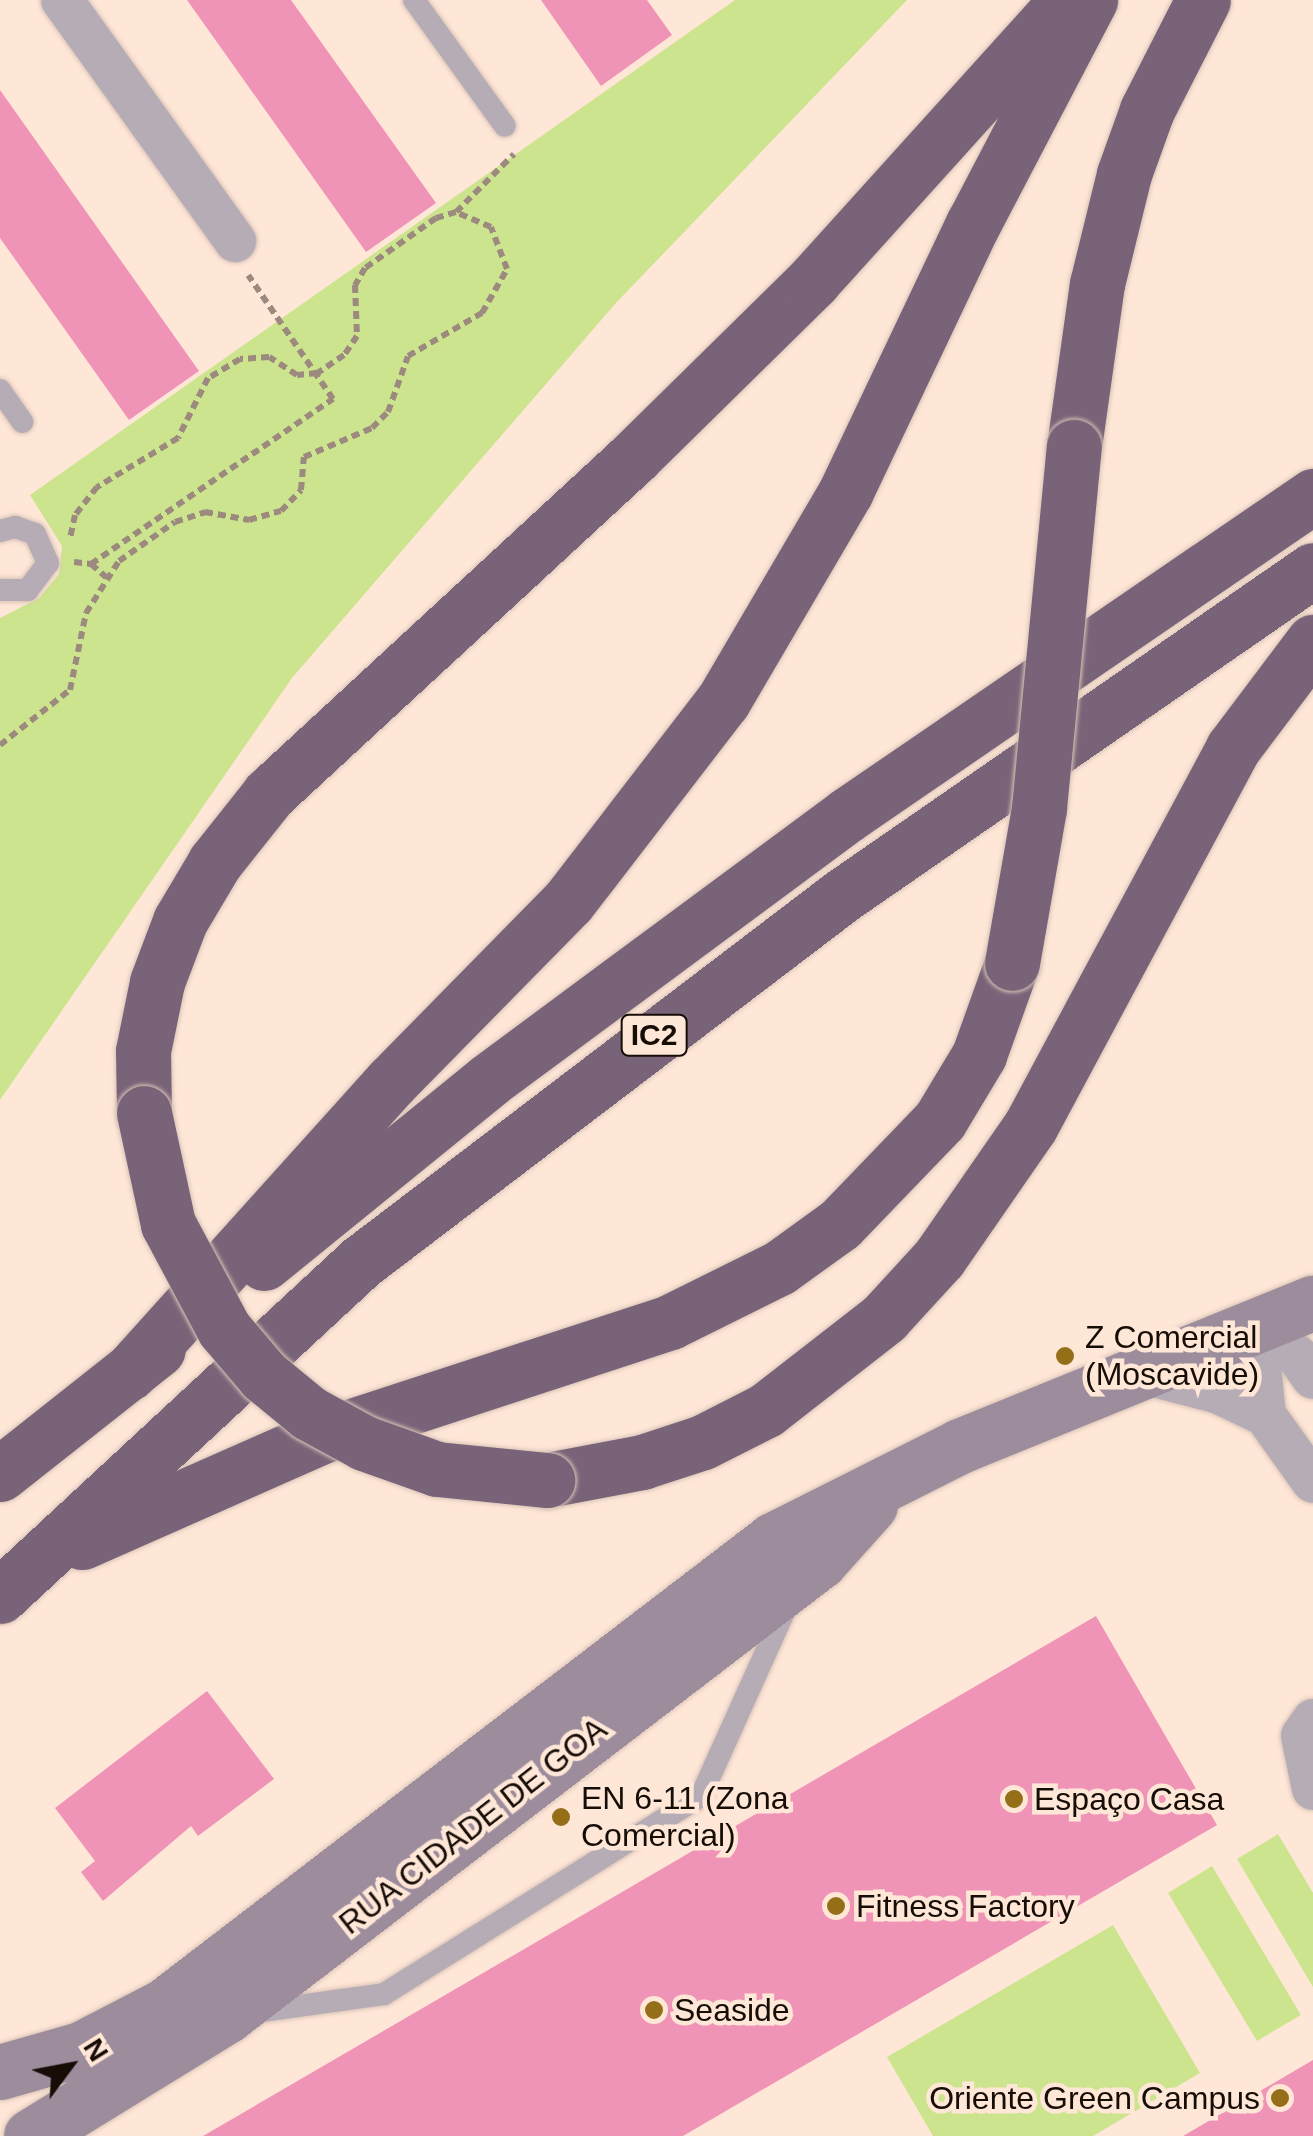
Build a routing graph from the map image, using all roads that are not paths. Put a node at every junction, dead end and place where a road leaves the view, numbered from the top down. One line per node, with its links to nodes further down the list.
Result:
1 (62, 0): 7 (street)
2 (414, 0): 6 (lane)
3 (1067, 0): 14 (highway, bridge)
4 (1090, 0): 17 (highway)
5 (1203, 0): 24 (highway, bridge)
6 (505, 126)
7 (235, 242)
8 (0, 390): 9 (lane)
9 (22, 422)
10 (1313, 496): 17 (highway, IC2)
11 (0, 531): 13 (lane)
12 (1313, 570): 24 (highway, IC2)
13 (0, 590)
14 (1313, 642)
15 (1313, 1303): 16 (street, RUA CIDADE DE GOA)
16 (1256, 1326): 18 (street, RUA CIDADE DE GOA); 19 (street); 20 (street)
17 (129, 1372): 21 (highway, IC2)
18 (1138, 1372): 20 (street); 23 (street, RUA CIDADE DE GOA)
19 (1313, 1378)
20 (1265, 1414): 22 (street)
21 (0, 1474)
22 (1313, 1482)
23 (890, 1484): 25 (street, RUA CIDADE DE GOA); 30 (street, RUA CIDADE DE GOA)
24 (43, 1560): 26 (highway, IC2)
25 (798, 1577): 29 (street, RUA CIDADE DE GOA); 29 (lane)
26 (0, 1596)
27 (1313, 1720): 28 (street)
28 (1313, 1789)
29 (226, 2016): 31 (street, RUA CIDADE DE GOA)
30 (0, 2072)
31 (32, 2136)

